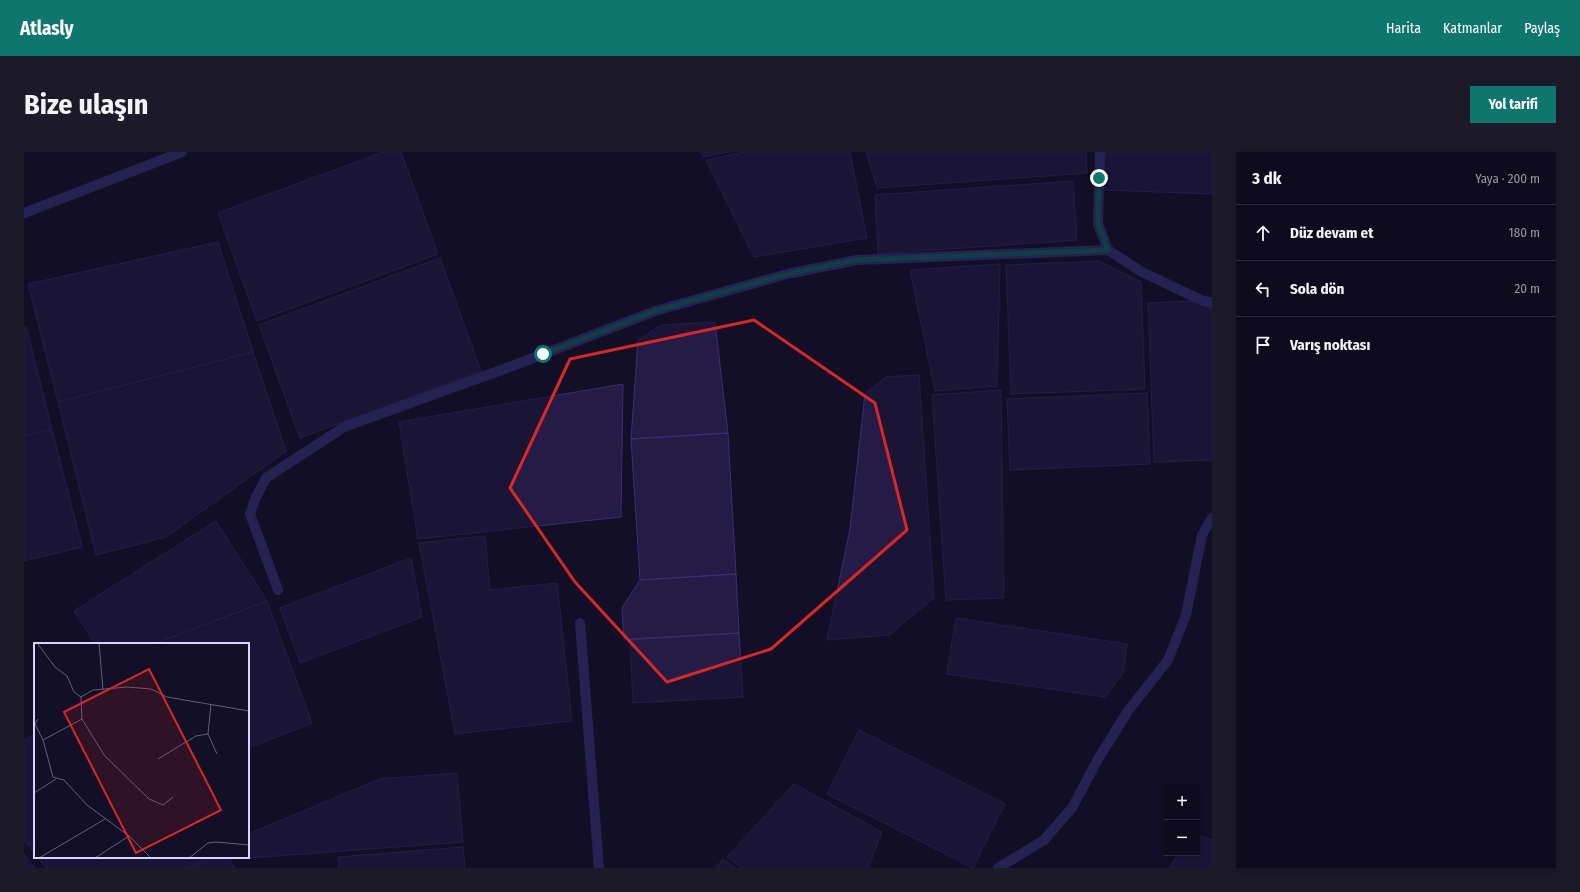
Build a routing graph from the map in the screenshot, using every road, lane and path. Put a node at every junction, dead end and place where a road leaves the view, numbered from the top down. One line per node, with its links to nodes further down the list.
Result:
1 (182, 152): 3 (street)
2 (1100, 152): 5 (street)
3 (164, 156): 4 (street)
4 (24, 213)
5 (1108, 250): 6 (street); 8 (street)
6 (1212, 303)
7 (1212, 518): 11 (street)
8 (278, 590)
9 (580, 623): 10 (street)
10 (599, 868)
11 (998, 868)

